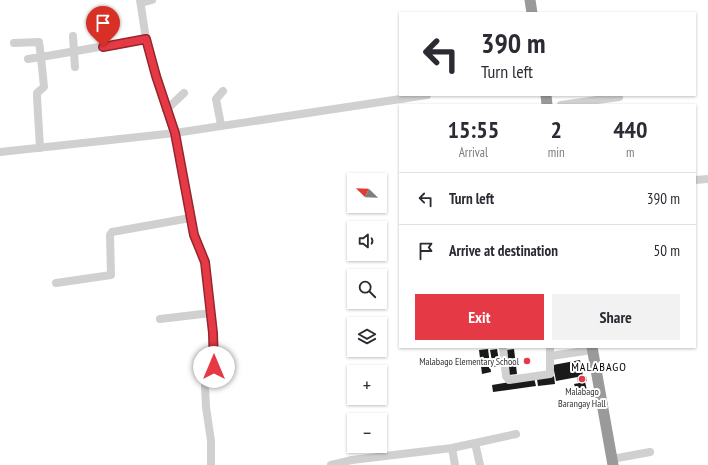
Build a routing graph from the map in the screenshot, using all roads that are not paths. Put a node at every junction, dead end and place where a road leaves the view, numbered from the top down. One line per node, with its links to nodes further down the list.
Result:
1 (152, 0): 3 (street)
2 (530, 0): 4 (highway)
3 (141, 2): 6 (street)
4 (532, 12)
5 (73, 36): 8 (street)
6 (146, 39): 8 (street); 17 (street)
7 (14, 43): 9 (street)
8 (74, 52): 9 (street); 11 (street)
9 (41, 57): 10 (street); 20 (street)
10 (28, 59)
11 (74, 67)
12 (223, 91): 18 (street)
13 (184, 93): 17 (street)
14 (420, 96): 18 (street)
15 (619, 97): 16 (street)
16 (568, 104)
17 (166, 110): 19 (street)
18 (221, 126): 19 (street)
19 (175, 133): 20 (street); 24 (street)
20 (40, 148): 21 (street)
21 (0, 152)
22 (708, 179): 23 (street)
23 (696, 180)
24 (190, 218): 25 (street); 26 (street)
25 (56, 283)
26 (211, 313): 27 (street); 37 (street)
27 (160, 319)
28 (503, 348): 31 (street)
29 (550, 348): 31 (street)
30 (592, 348): 31 (street); 36 (highway)
31 (551, 356)
32 (516, 434): 33 (street)
33 (475, 443): 34 (street); 40 (street)
34 (452, 448): 38 (street); 39 (street)
35 (650, 452): 36 (street)
36 (613, 462)
37 (211, 465)
38 (331, 465)
39 (455, 465)
40 (480, 465)

